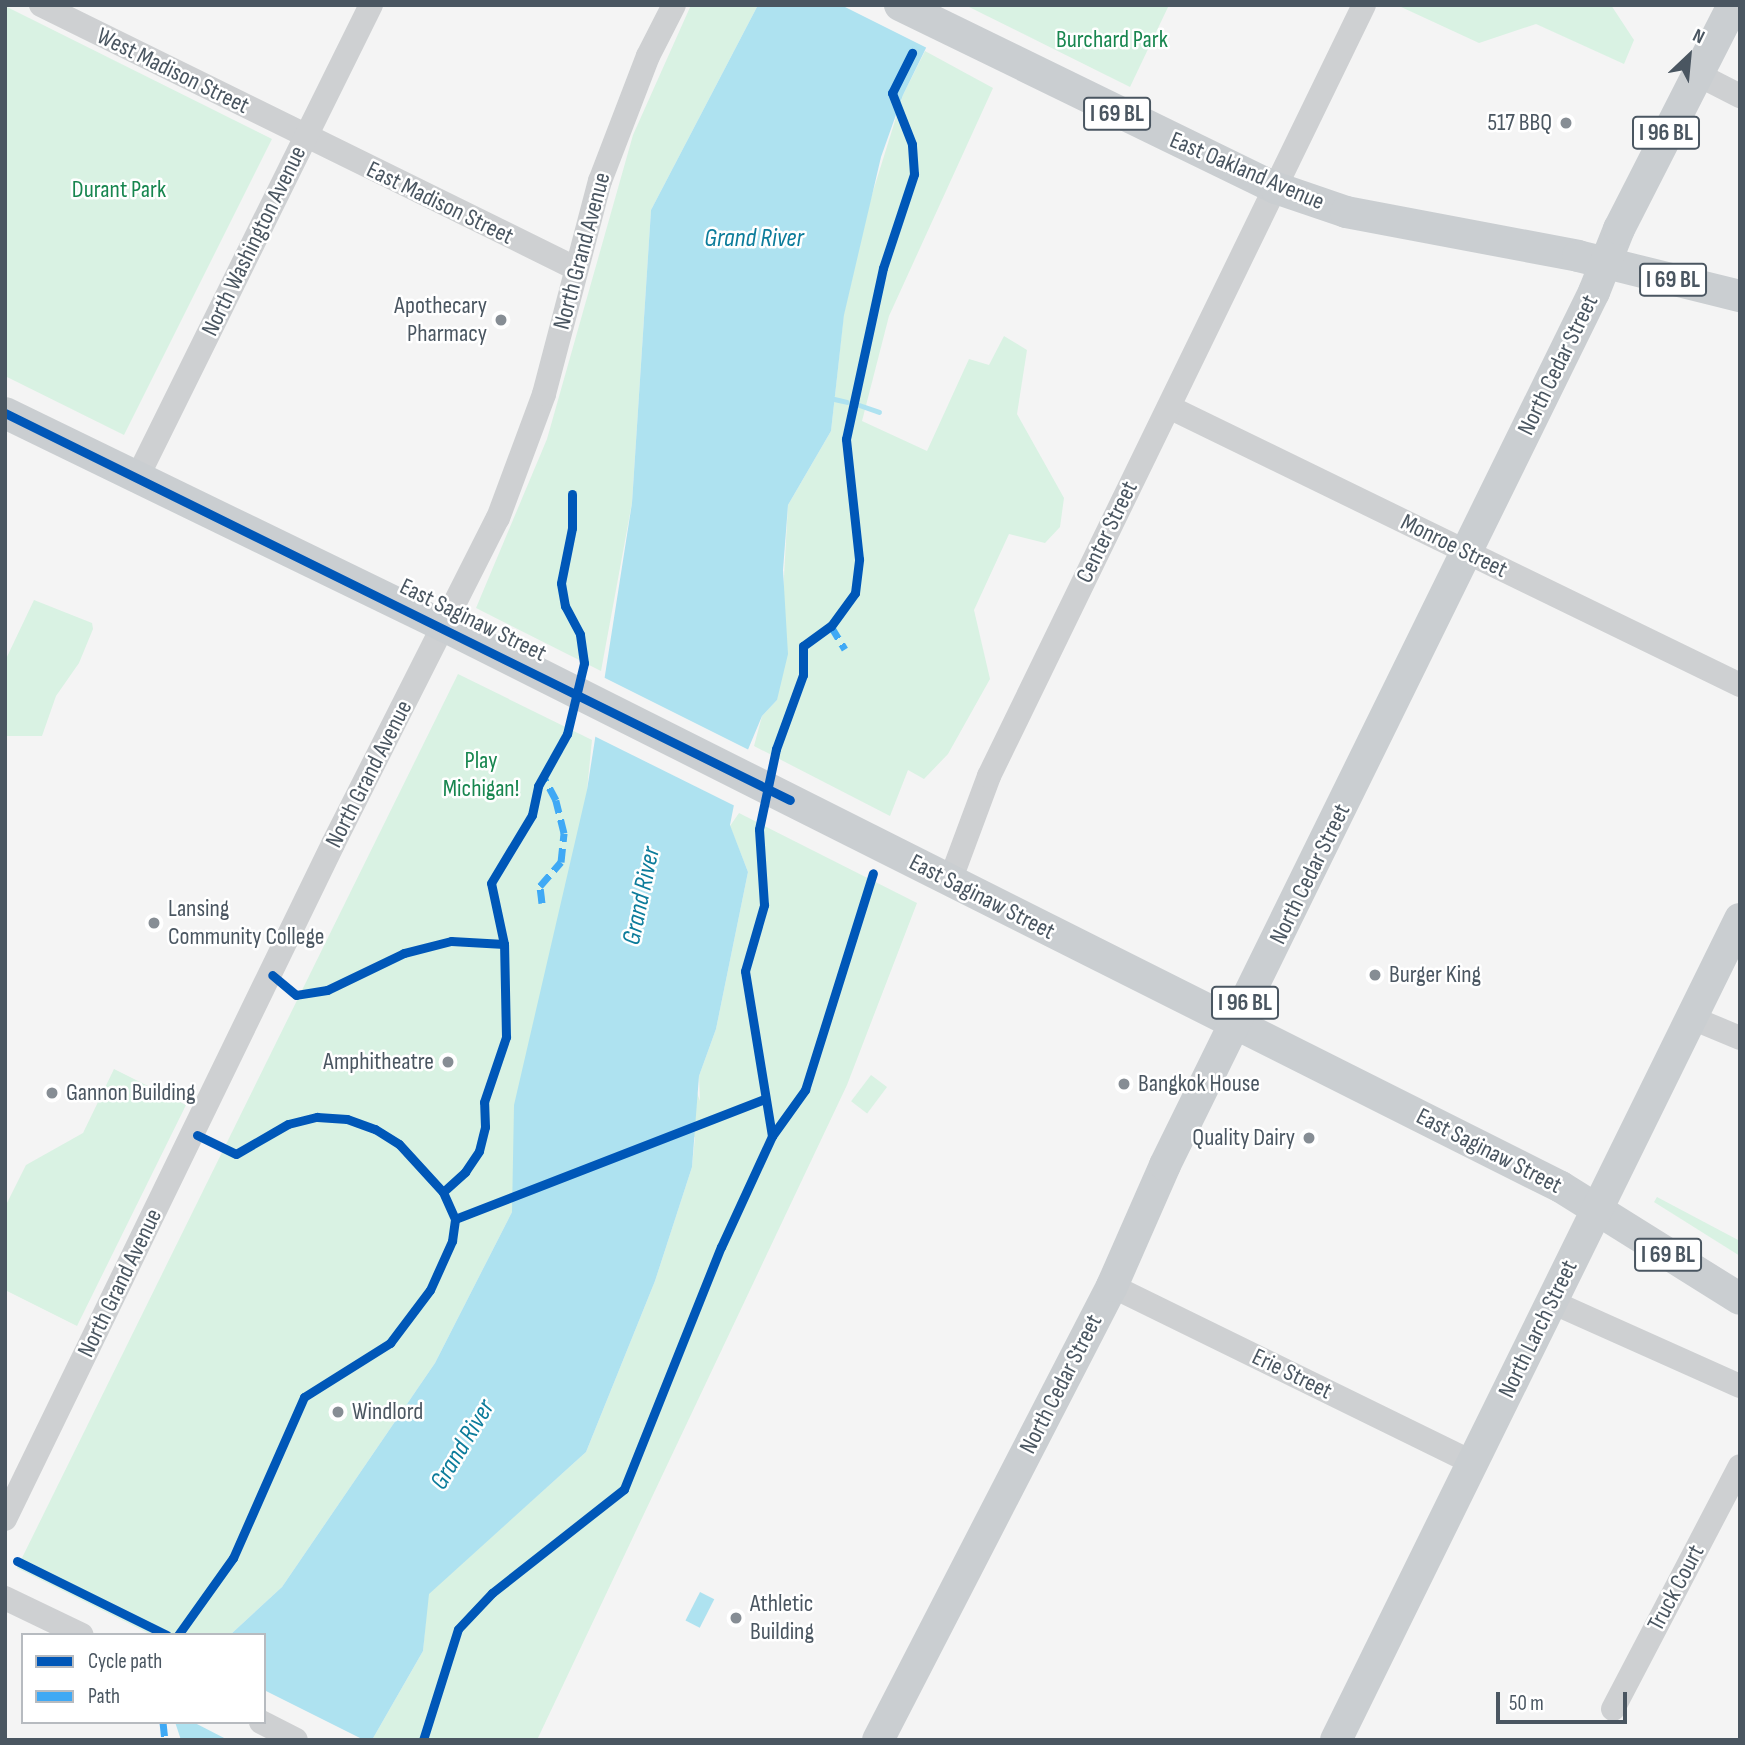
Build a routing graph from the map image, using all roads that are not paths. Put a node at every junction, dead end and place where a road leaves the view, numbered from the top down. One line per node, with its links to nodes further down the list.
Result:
1 (41, 5): 9 (street, West Madison Street)
2 (371, 5): 9 (street, North Washington Avenue)
3 (674, 5): 12 (street, North Grand Avenue)
4 (900, 5): 10 (main road, East Oakland Avenue / I 69 BL)
5 (1364, 5): 10 (street, Center Street)
6 (1733, 5): 7 (main road, North Cedar Street / I 96 BL)
7 (1695, 73): 8 (street); 11 (main road, North Cedar Street / I 96 BL)
8 (1740, 96)
9 (305, 136): 12 (street, East Madison Street); 16 (street, North Washington Avenue)
10 (1276, 188): 11 (main road, East Oakland Avenue / I 69 BL); 14 (street, Center Street)
11 (1606, 264): 13 (main road, East Oakland Avenue / I 69 BL); 17 (main road, North Cedar Street / I 96 BL)
12 (575, 268): 18 (street, North Grand Avenue)
13 (1740, 296)
14 (1169, 407): 17 (street, Monroe Street); 20 (street, Center Street)
15 (5, 414): 16 (main road, I 69 BL)
16 (137, 478): 18 (main road, East Saginaw Street / I 69 BL)
17 (1466, 551): 19 (street, Monroe Street); 23 (main road, North Cedar Street / I 96 BL)
18 (444, 626): 20 (main road, East Saginaw Street / I 69 BL); 32 (street, North Grand Avenue)
19 (1740, 685)
20 (950, 881): 23 (main road, East Saginaw Street / I 69 BL)
21 (1740, 919): 22 (main road, North Larch Street)
22 (1692, 1018): 24 (street); 25 (main road, North Larch Street)
23 (1235, 1024): 25 (main road, East Saginaw Street / I 69 BL); 26 (main road, North Cedar Street / I 96 BL)
24 (1740, 1038)
25 (1597, 1209): 27 (main road, East Saginaw Street / I 69 BL); 28 (main road, North Larch Street)
26 (1112, 1286): 30 (street, Erie Street); 38 (main road, North Cedar Street / I 96 BL)
27 (1740, 1299)
28 (1552, 1302): 29 (street); 30 (main road, North Larch Street)
29 (1740, 1386)
30 (1473, 1463): 39 (main road, North Larch Street)
31 (1740, 1466): 35 (street, Truck Court)
32 (5, 1519)
33 (5, 1598): 34 (street)
34 (78, 1633)
35 (1613, 1709)
36 (265, 1724): 37 (street)
37 (296, 1740)
38 (878, 1740)
39 (1336, 1740)

